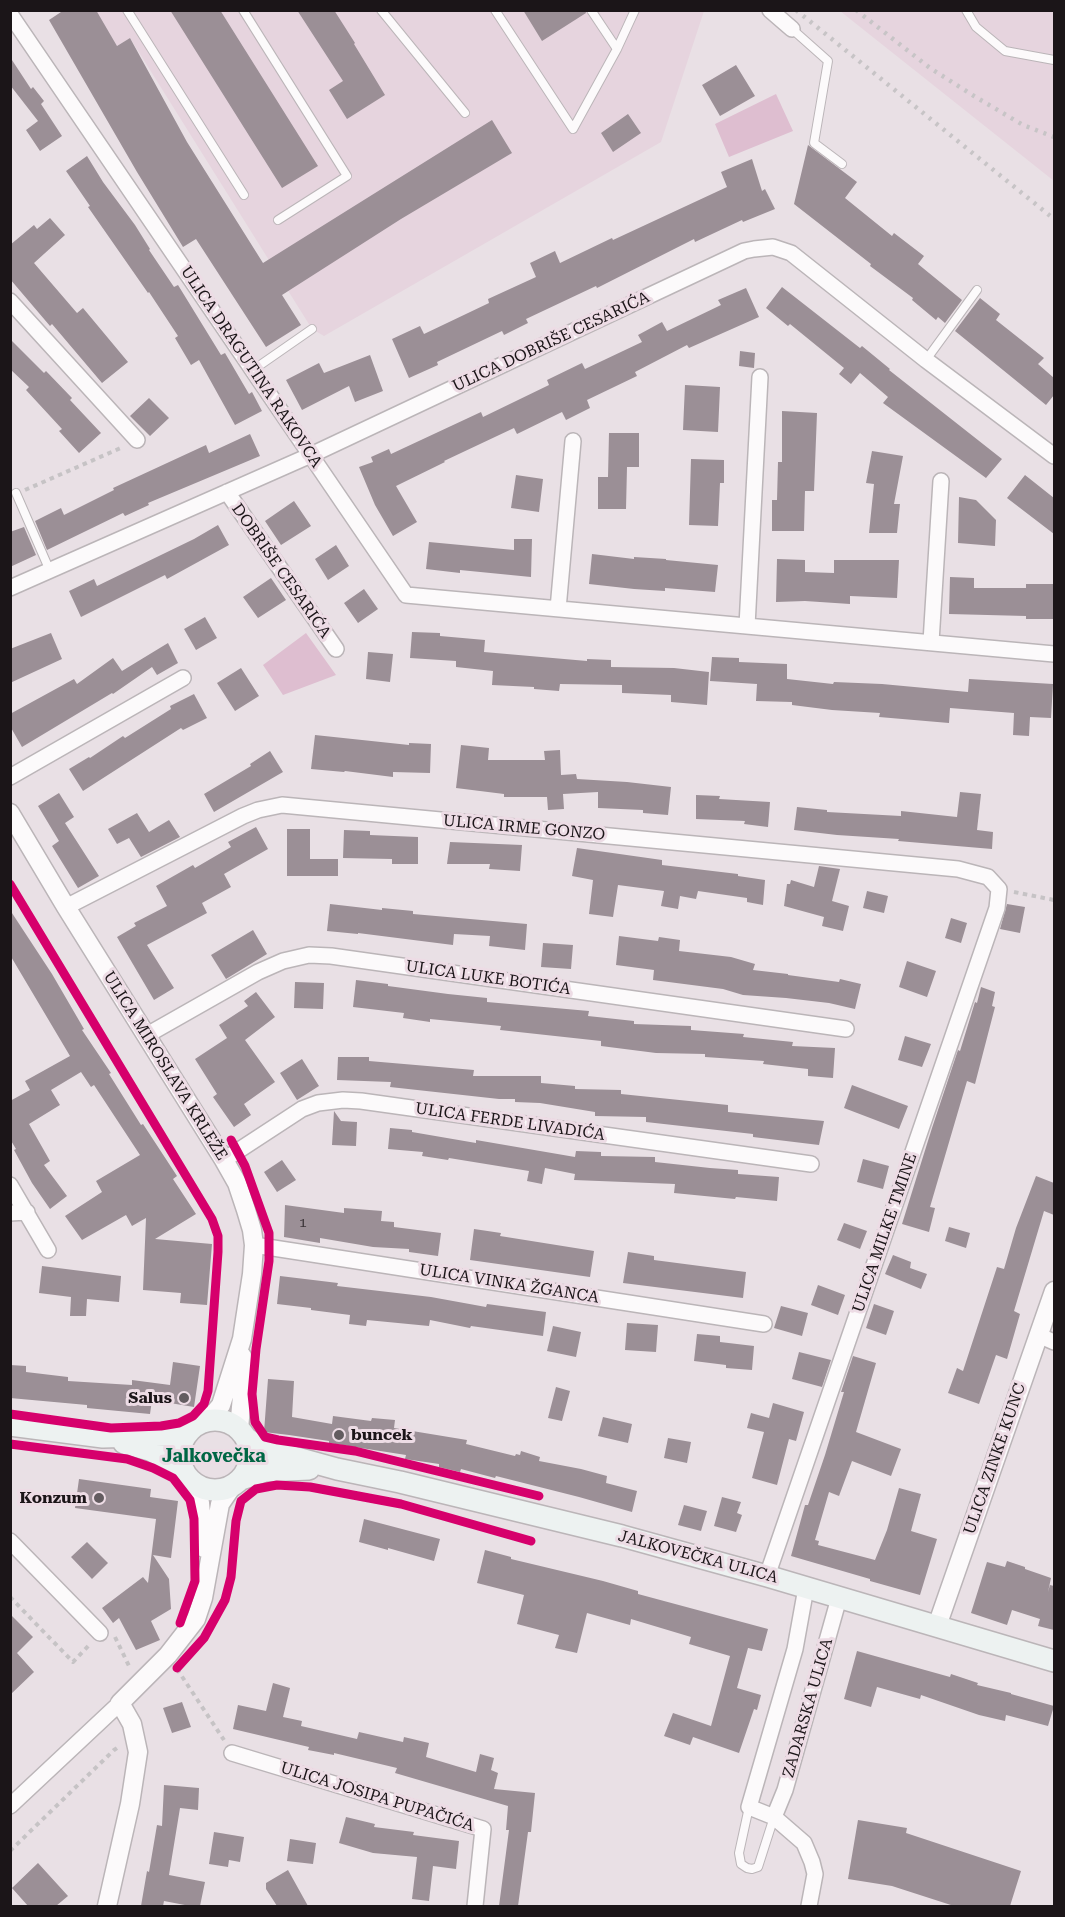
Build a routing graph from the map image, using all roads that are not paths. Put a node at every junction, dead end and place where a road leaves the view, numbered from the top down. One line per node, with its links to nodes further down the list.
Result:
1 (127, 10): 15 (lane)
2 (243, 10): 16 (lane)
3 (381, 10): 13 (lane)
4 (495, 10): 11 (lane)
5 (591, 10): 11 (lane)
6 (635, 10): 11 (lane)
7 (770, 10): 10 (street)
8 (966, 10): 12 (lane)
9 (14, 13): 21 (street, ULICA DRAGUTINA RAKOVCA)
10 (792, 29): 14 (lane)
11 (617, 49)
12 (1054, 60)
13 (465, 113)
14 (842, 164)
15 (244, 195)
16 (278, 220)
17 (977, 290): 20 (lane)
18 (10, 301): 23 (street)
19 (312, 329): 21 (lane)
20 (926, 360): 25 (street, ULICA DOBRIŠE CESARIĆA); 26 (street, ULICA DOBRIŠE CESARIĆA)
21 (253, 370): 25 (street, ULICA DRAGUTINA RAKOVCA)
22 (760, 377): 33 (street)
23 (137, 440)
24 (573, 441): 32 (street)
25 (311, 455): 28 (street, ULICA DOBRIŠE CESARIĆA); 32 (street, ULICA DRAGUTINA RAKOVCA)
26 (1054, 456)
27 (941, 481): 34 (street)
28 (227, 492): 30 (street, ULICA DOBRIŠE CESARIĆA); 35 (street, DOBRIŠE CESARIĆA)
29 (16, 494): 30 (lane)
30 (50, 571): 31 (street, ULICA DOBRIŠE CESARIĆA)
31 (10, 588)
32 (558, 609): 33 (street, ULICA DRAGUTINA RAKOVCA)
33 (747, 626): 34 (street, ULICA DRAGUTINA RAKOVCA)
34 (931, 642): 36 (street, ULICA DRAGUTINA RAKOVCA)
35 (336, 650)
36 (1054, 654)
37 (183, 678): 38 (street)
38 (10, 777)
39 (10, 813): 41 (street, ULICA MIROSLAVA KRLEŽE)
40 (999, 889): 41 (street, ULICA IRME GONZO); 64 (street, ULICA MILKE TMINE)
41 (66, 907): 43 (street, ULICA MIROSLAVA KRLEŽE)
42 (846, 1029): 43 (street, ULICA LUKE BOTIĆA)
43 (147, 1035): 44 (street, ULICA MIROSLAVA KRLEŽE)
44 (224, 1160): 45 (street, ULICA FERDE LIVADIĆA); 49 (street, ULICA MIROSLAVA KRLEŽE)
45 (811, 1164)
46 (10, 1185): 47 (street)
47 (27, 1212): 48 (street); 50 (street)
48 (10, 1213)
49 (254, 1245): 52 (street, ULICA VINKA ŽGANCA); 54 (street, ULICA MIROSLAVA KRLEŽE)
50 (48, 1250)
51 (1054, 1291): 53 (street, ULICA ZINKE KUNC)
52 (764, 1323)
53 (1046, 1338): 67 (street, ULICA ZINKE KUNC)
54 (242, 1339): 56 (street, ULICA MIROSLAVA KRLEŽE); 57 (street, ULICA MIROSLAVA KRLEŽE)
55 (10, 1425): 58 (main road)
56 (195, 1426): 57 (main road); 58 (main road); 60 (main road)
57 (242, 1434): 59 (main road, JALKOVEČKA ULICA); 61 (main road)
58 (103, 1437): 60 (main road)
59 (337, 1469): 61 (main road, JALKOVEČKA ULICA); 64 (main road, JALKOVEČKA ULICA)
60 (190, 1478): 61 (main road); 63 (street)
61 (237, 1482): 63 (street)
62 (10, 1541): 68 (street)
63 (206, 1574): 70 (street)
64 (767, 1576): 65 (main road, JALKOVEČKA ULICA)
65 (806, 1588): 66 (main road, JALKOVEČKA ULICA); 73 (street, ZADARSKA ULICA)
66 (839, 1598): 67 (main road, JALKOVEČKA ULICA); 74 (street, ZADARSKA ULICA)
67 (937, 1626): 69 (main road, JALKOVEČKA ULICA)
68 (100, 1633)
69 (1054, 1661)
70 (120, 1703): 72 (street); 75 (street)
71 (231, 1753): 77 (street, ULICA JOSIPA PUPAČIĆA)
72 (10, 1806)
73 (749, 1807): 74 (street); 74 (lane, ZADARSKA ULICA)
74 (774, 1817): 78 (street)
75 (109, 1899): 76 (street)
76 (97, 1906)
77 (475, 1906)
78 (809, 1906)

